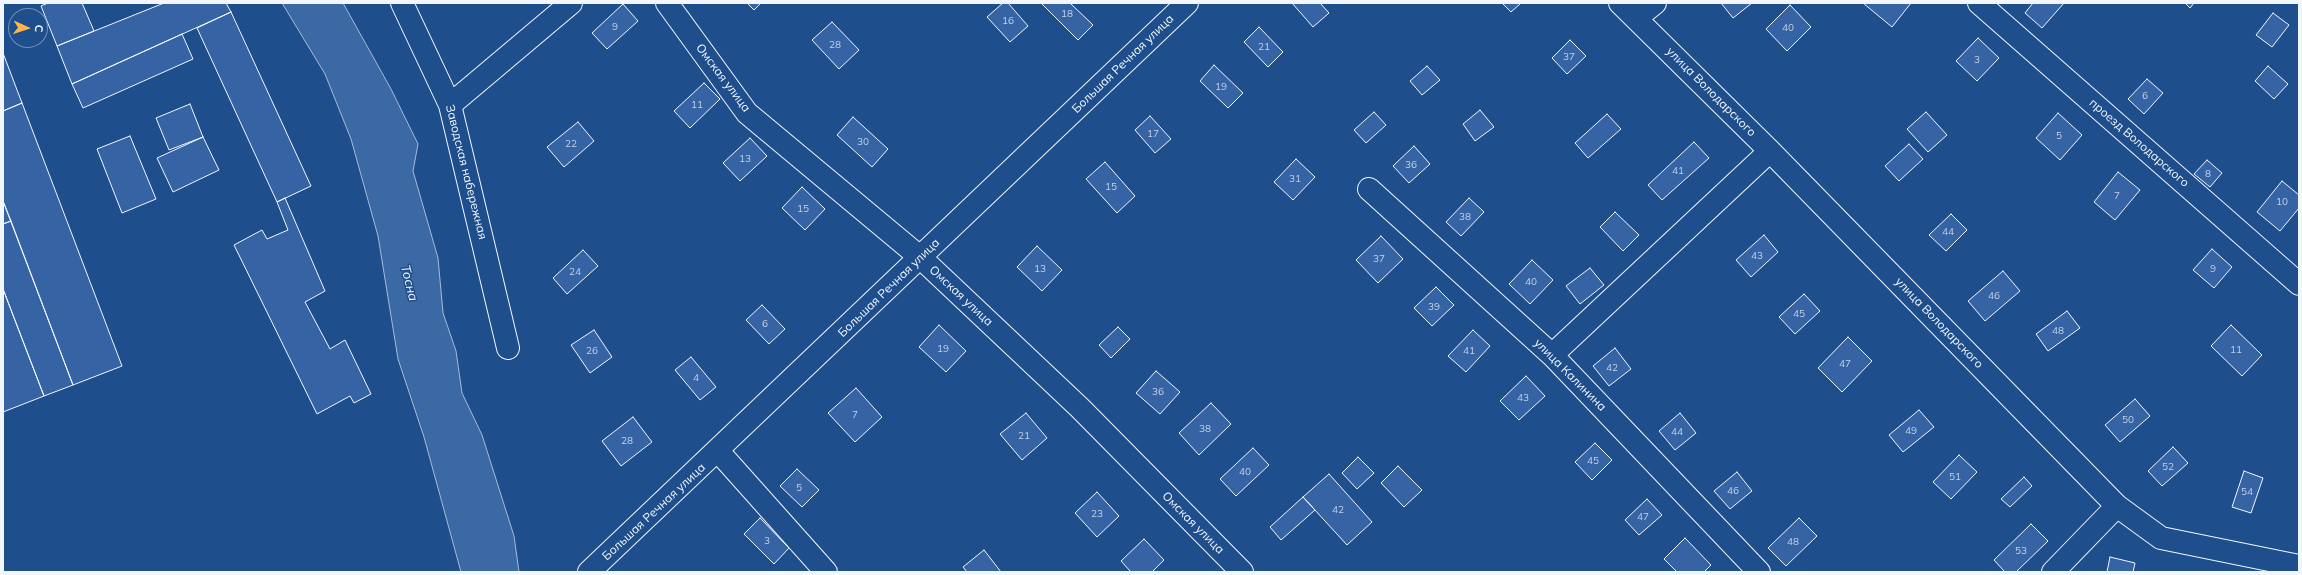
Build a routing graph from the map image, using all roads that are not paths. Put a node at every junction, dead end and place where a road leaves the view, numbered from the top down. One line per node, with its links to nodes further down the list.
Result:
1 (402, 3): 9 (street, Заводская набережная)
2 (571, 3): 9 (street)
3 (668, 3): 12 (street, Омская улица)
4 (1620, 3): 8 (street, улица Володарского)
5 (1654, 3): 8 (street)
6 (1979, 3): 13 (street, проезд Володарского)
7 (1184, 4): 12 (street, Большая Речная улица)
8 (1636, 18): 10 (street, улица Володарского)
9 (450, 105): 14 (street, Заводская набережная)
10 (1770, 151): 15 (street); 17 (street, улица Володарского)
11 (1369, 189): 15 (street, улица Калинина)
12 (920, 258): 16 (street, Большая Речная улица); 21 (street, Омская улица)
13 (2299, 284)
14 (508, 348)
15 (1552, 355): 22 (street, улица Калинина)
16 (718, 451): 19 (street, Большая Речная улица); 20 (street)
17 (2117, 506): 18 (street, улица Володарского); 23 (street)
18 (2299, 566)
19 (589, 572)
20 (826, 572)
21 (1242, 572)
22 (1758, 572)
23 (2053, 572)

